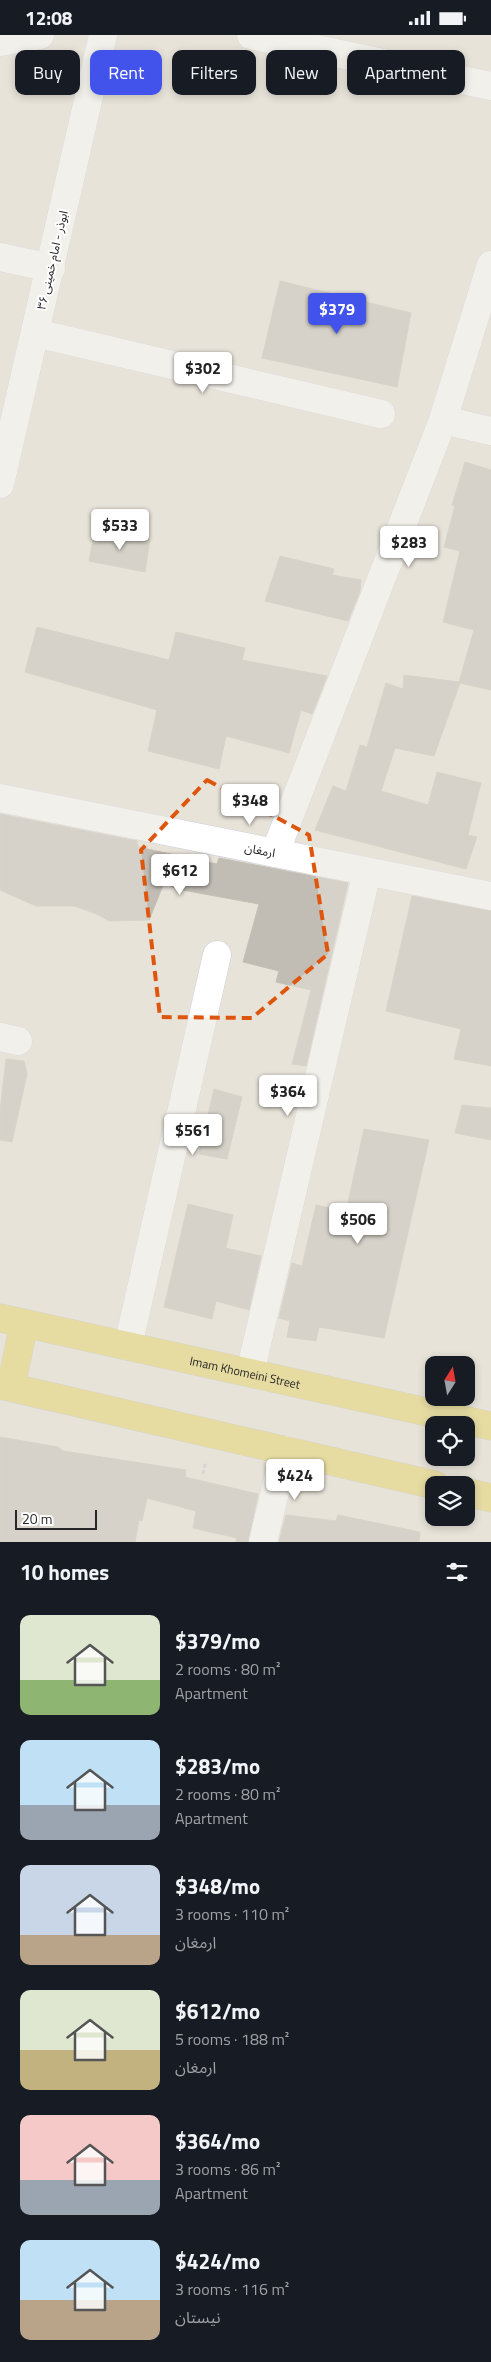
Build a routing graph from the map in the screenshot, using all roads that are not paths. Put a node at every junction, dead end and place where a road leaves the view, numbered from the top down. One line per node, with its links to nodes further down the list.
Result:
1 (40, 35): 4 (street)
2 (103, 35): 8 (street, ابوذر - امام خمینی ۳۶)
3 (251, 35): 5 (street)
4 (0, 41)
5 (491, 87)
6 (0, 257): 8 (street)
7 (491, 265): 11 (street)
8 (51, 268): 9 (street, ابوذر - امام خمینی ۳۶)
9 (36, 333): 10 (street); 13 (street, ابوذر - امام خمینی ۳۶)
10 (381, 414)
11 (443, 420): 12 (street); 15 (street)
12 (491, 431)
13 (0, 484)
14 (0, 798): 15 (street, ارمغان)
15 (275, 853): 16 (street, ارمغان)
16 (367, 871): 17 (street, ارمغان); 21 (street)
17 (491, 896)
18 (217, 955): 20 (street)
19 (12, 1320): 20 (main road, Imam Khomeini Street); 22 (main road)
20 (128, 1346): 21 (main road, Imam Khomeini Street)
21 (250, 1373): 23 (main road, Imam Khomeini Street)
22 (6, 1386): 24 (main road)
23 (491, 1426)
24 (285, 1451): 25 (main road); 28 (street)
25 (425, 1483)
26 (475, 1494): 27 (main road)
27 (491, 1498)
28 (263, 1542)

